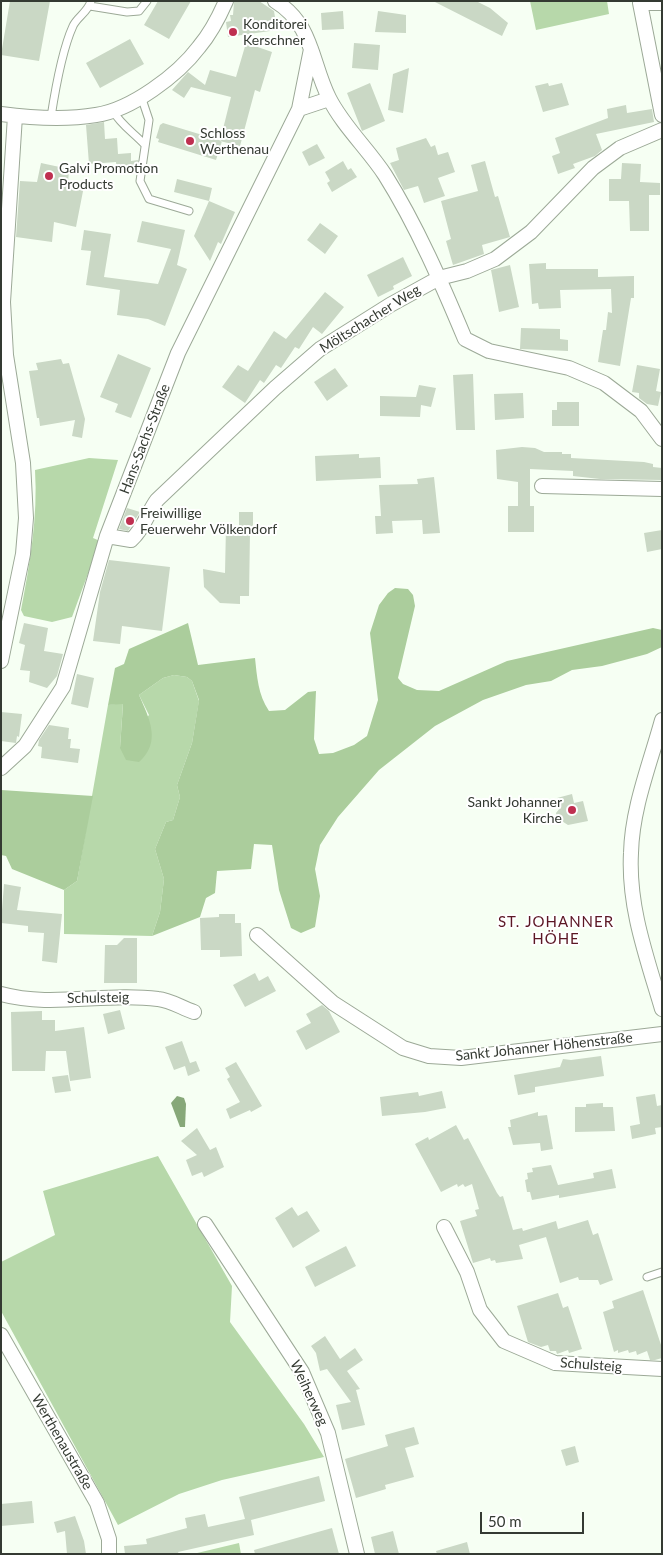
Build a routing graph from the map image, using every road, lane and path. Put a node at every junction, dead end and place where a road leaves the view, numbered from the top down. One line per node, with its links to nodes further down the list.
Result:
1 (147, 1): 5 (lane)
2 (226, 1): 7 (street)
3 (275, 1): 6 (street)
4 (662, 3): 12 (street)
5 (90, 4): 13 (lane)
6 (311, 48): 8 (street); 9 (street, Hans-Sachs-Straße)
7 (142, 96): 10 (street); 15 (lane)
8 (330, 99): 9 (street); 17 (street)
9 (299, 109): 21 (street, Hans-Sachs-Straße)
10 (113, 111): 13 (street); 15 (lane)
11 (8, 115): 13 (street); 22 (street)
12 (662, 115)
13 (51, 117)
14 (662, 130): 17 (street, Möltschacher Weg)
15 (145, 146): 16 (lane)
16 (189, 211)
17 (439, 278): 18 (street); 21 (street, Möltschacher Weg)
18 (662, 439)
19 (542, 486): 20 (street)
20 (662, 489)
21 (108, 536): 24 (street, Hans-Sachs-Straße)
22 (1, 661)
23 (662, 720): 27 (street)
24 (1, 768)
25 (257, 935): 29 (street, Sankt Johanner Höhenstraße)
26 (1, 994): 28 (street, Schulsteig)
27 (662, 1009)
28 (194, 1012)
29 (662, 1034)
30 (205, 1224): 37 (street, Weiherweg)
31 (444, 1226): 35 (street, Schulsteig)
32 (662, 1272): 33 (lane)
33 (647, 1277)
34 (1, 1335): 36 (street, Werthenaustraße)
35 (662, 1369)
36 (109, 1554)
37 (357, 1554)

